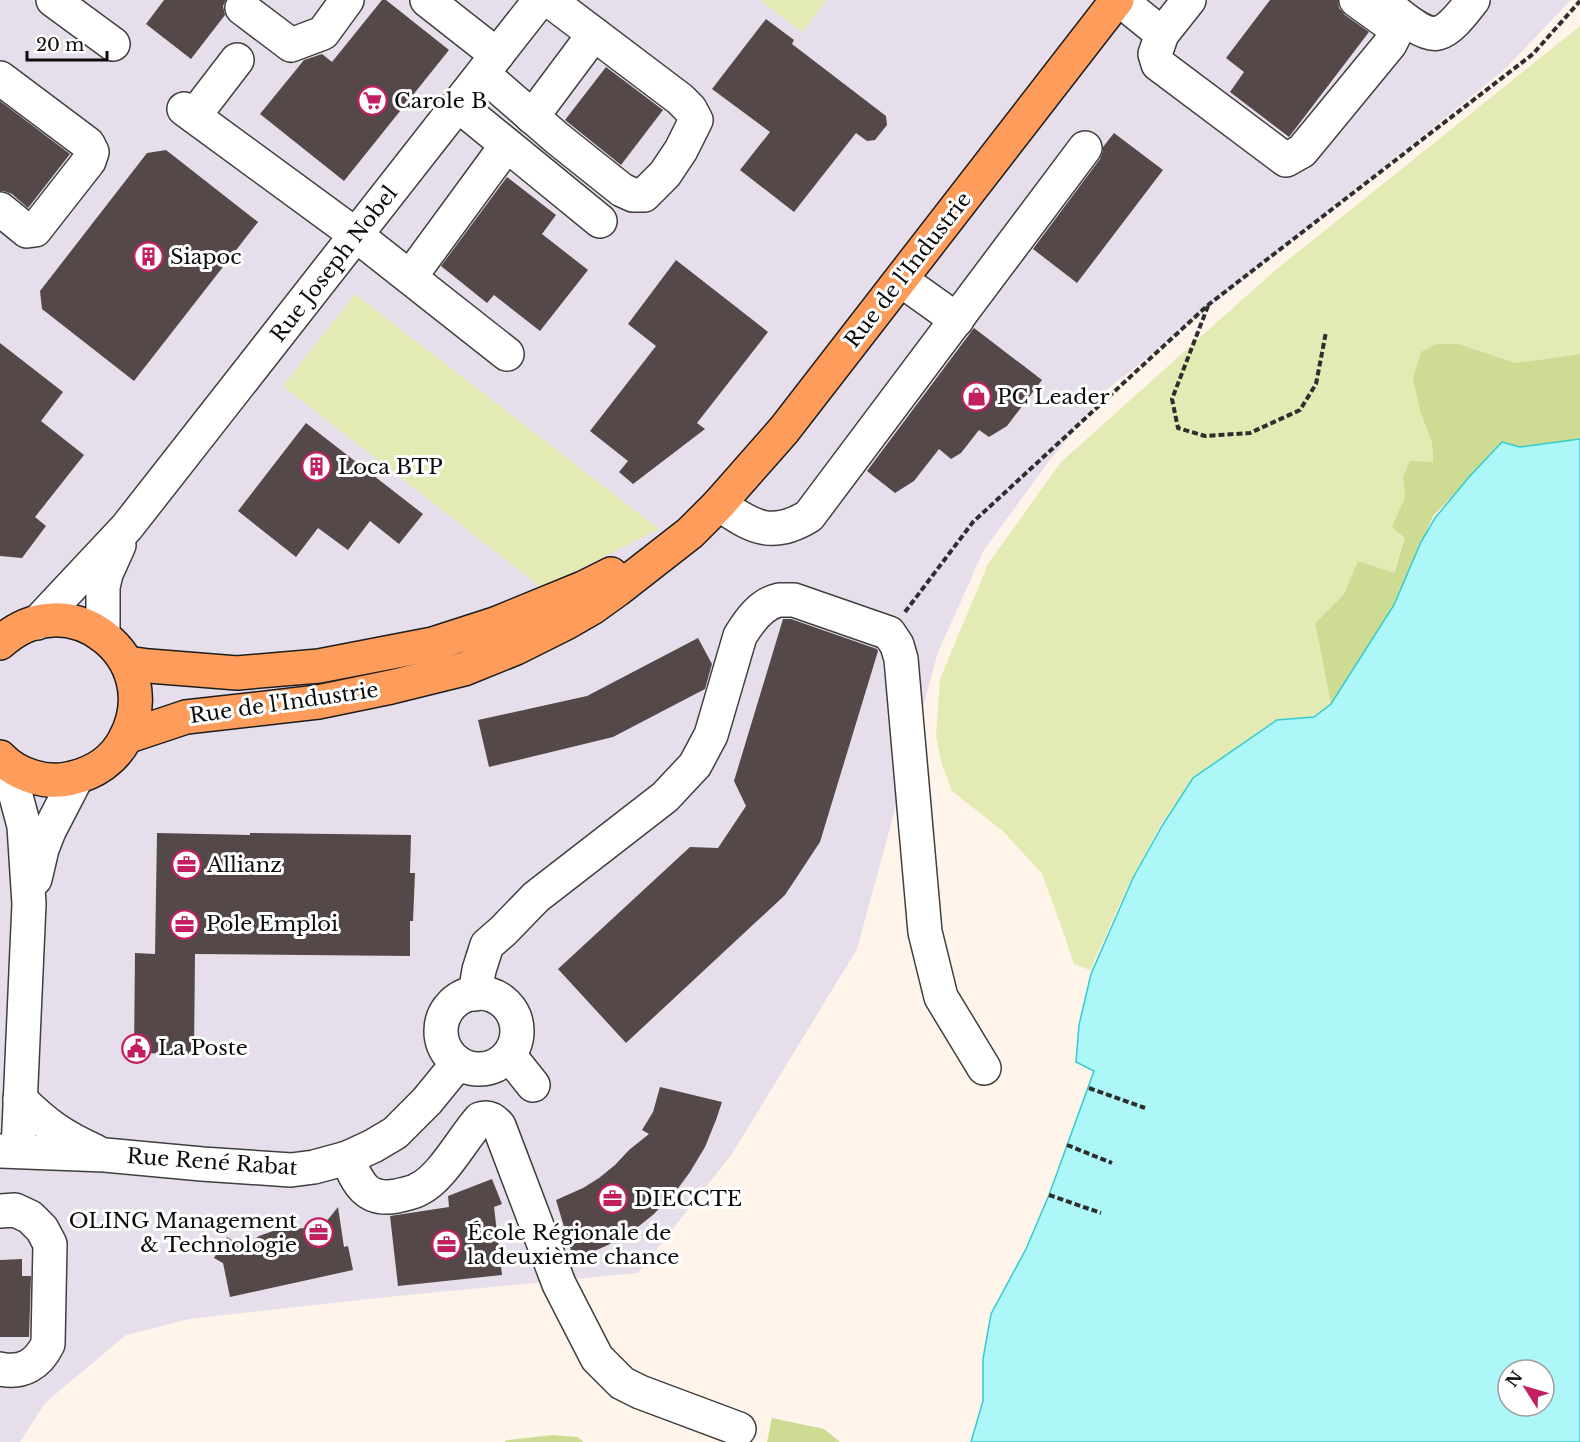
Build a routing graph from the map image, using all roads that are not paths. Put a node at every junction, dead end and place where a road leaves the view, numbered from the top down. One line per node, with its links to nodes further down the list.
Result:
1 (54, 0): 14 (street)
2 (347, 0): 11 (street)
3 (427, 0): 16 (street)
4 (540, 0): 16 (street, Rue Joseph Nobel)
5 (549, 0): 12 (street)
6 (1119, 0): 13 (street); 26 (main road, Rue de l'Industrie)
7 (1189, 0): 13 (street)
8 (1356, 0): 13 (street)
9 (1381, 0): 10 (street)
10 (1473, 0)
11 (242, 8)
12 (594, 34): 19 (street); 19 (street)
13 (1162, 34)
14 (113, 44)
15 (237, 60): 24 (street)
16 (490, 64): 18 (street, Rue Joseph Nobel); 19 (street)
17 (0, 78): 22 (street)
18 (458, 105): 20 (street); 24 (street, Rue Joseph Nobel)
19 (532, 117)
20 (506, 146): 23 (street); 25 (street)
21 (1084, 148): 27 (street)
22 (0, 209)
23 (600, 221)
24 (356, 235): 25 (street); 30 (street, Rue Joseph Nobel)
25 (410, 277): 28 (street)
26 (901, 280): 27 (street); 29 (main road, Rue de l'Industrie)
27 (957, 320): 29 (street)
28 (507, 354)
29 (719, 504): 31 (main road, Rue de l'Industrie)
30 (128, 527): 32 (street, Rue Joseph Nobel); 33 (street, Rue Joseph Nobel)
31 (690, 533): 35 (main road, Rue de l'Industrie); 36 (main road, Rue de l'Industrie)
32 (37, 623): 33 (main road); 34 (main road)
33 (103, 636): 35 (main road)
34 (0, 644)
35 (127, 663): 36 (main road)
36 (126, 736): 38 (main road)
37 (2, 760): 38 (main road); 39 (street)
38 (77, 777): 39 (street)
39 (29, 904): 45 (street)
40 (475, 994): 41 (street); 42 (street); 43 (street)
41 (509, 1054): 42 (street); 44 (street)
42 (458, 1063): 48 (street, Rue René Rabat)
43 (984, 1068)
44 (533, 1084)
45 (14, 1094): 46 (street); 47 (street)
46 (9, 1151): 47 (street, Rue René Rabat)
47 (105, 1155): 48 (street, Rue René Rabat)
48 (347, 1158): 51 (street)
49 (0, 1210): 50 (street)
50 (0, 1369)
51 (739, 1429)

